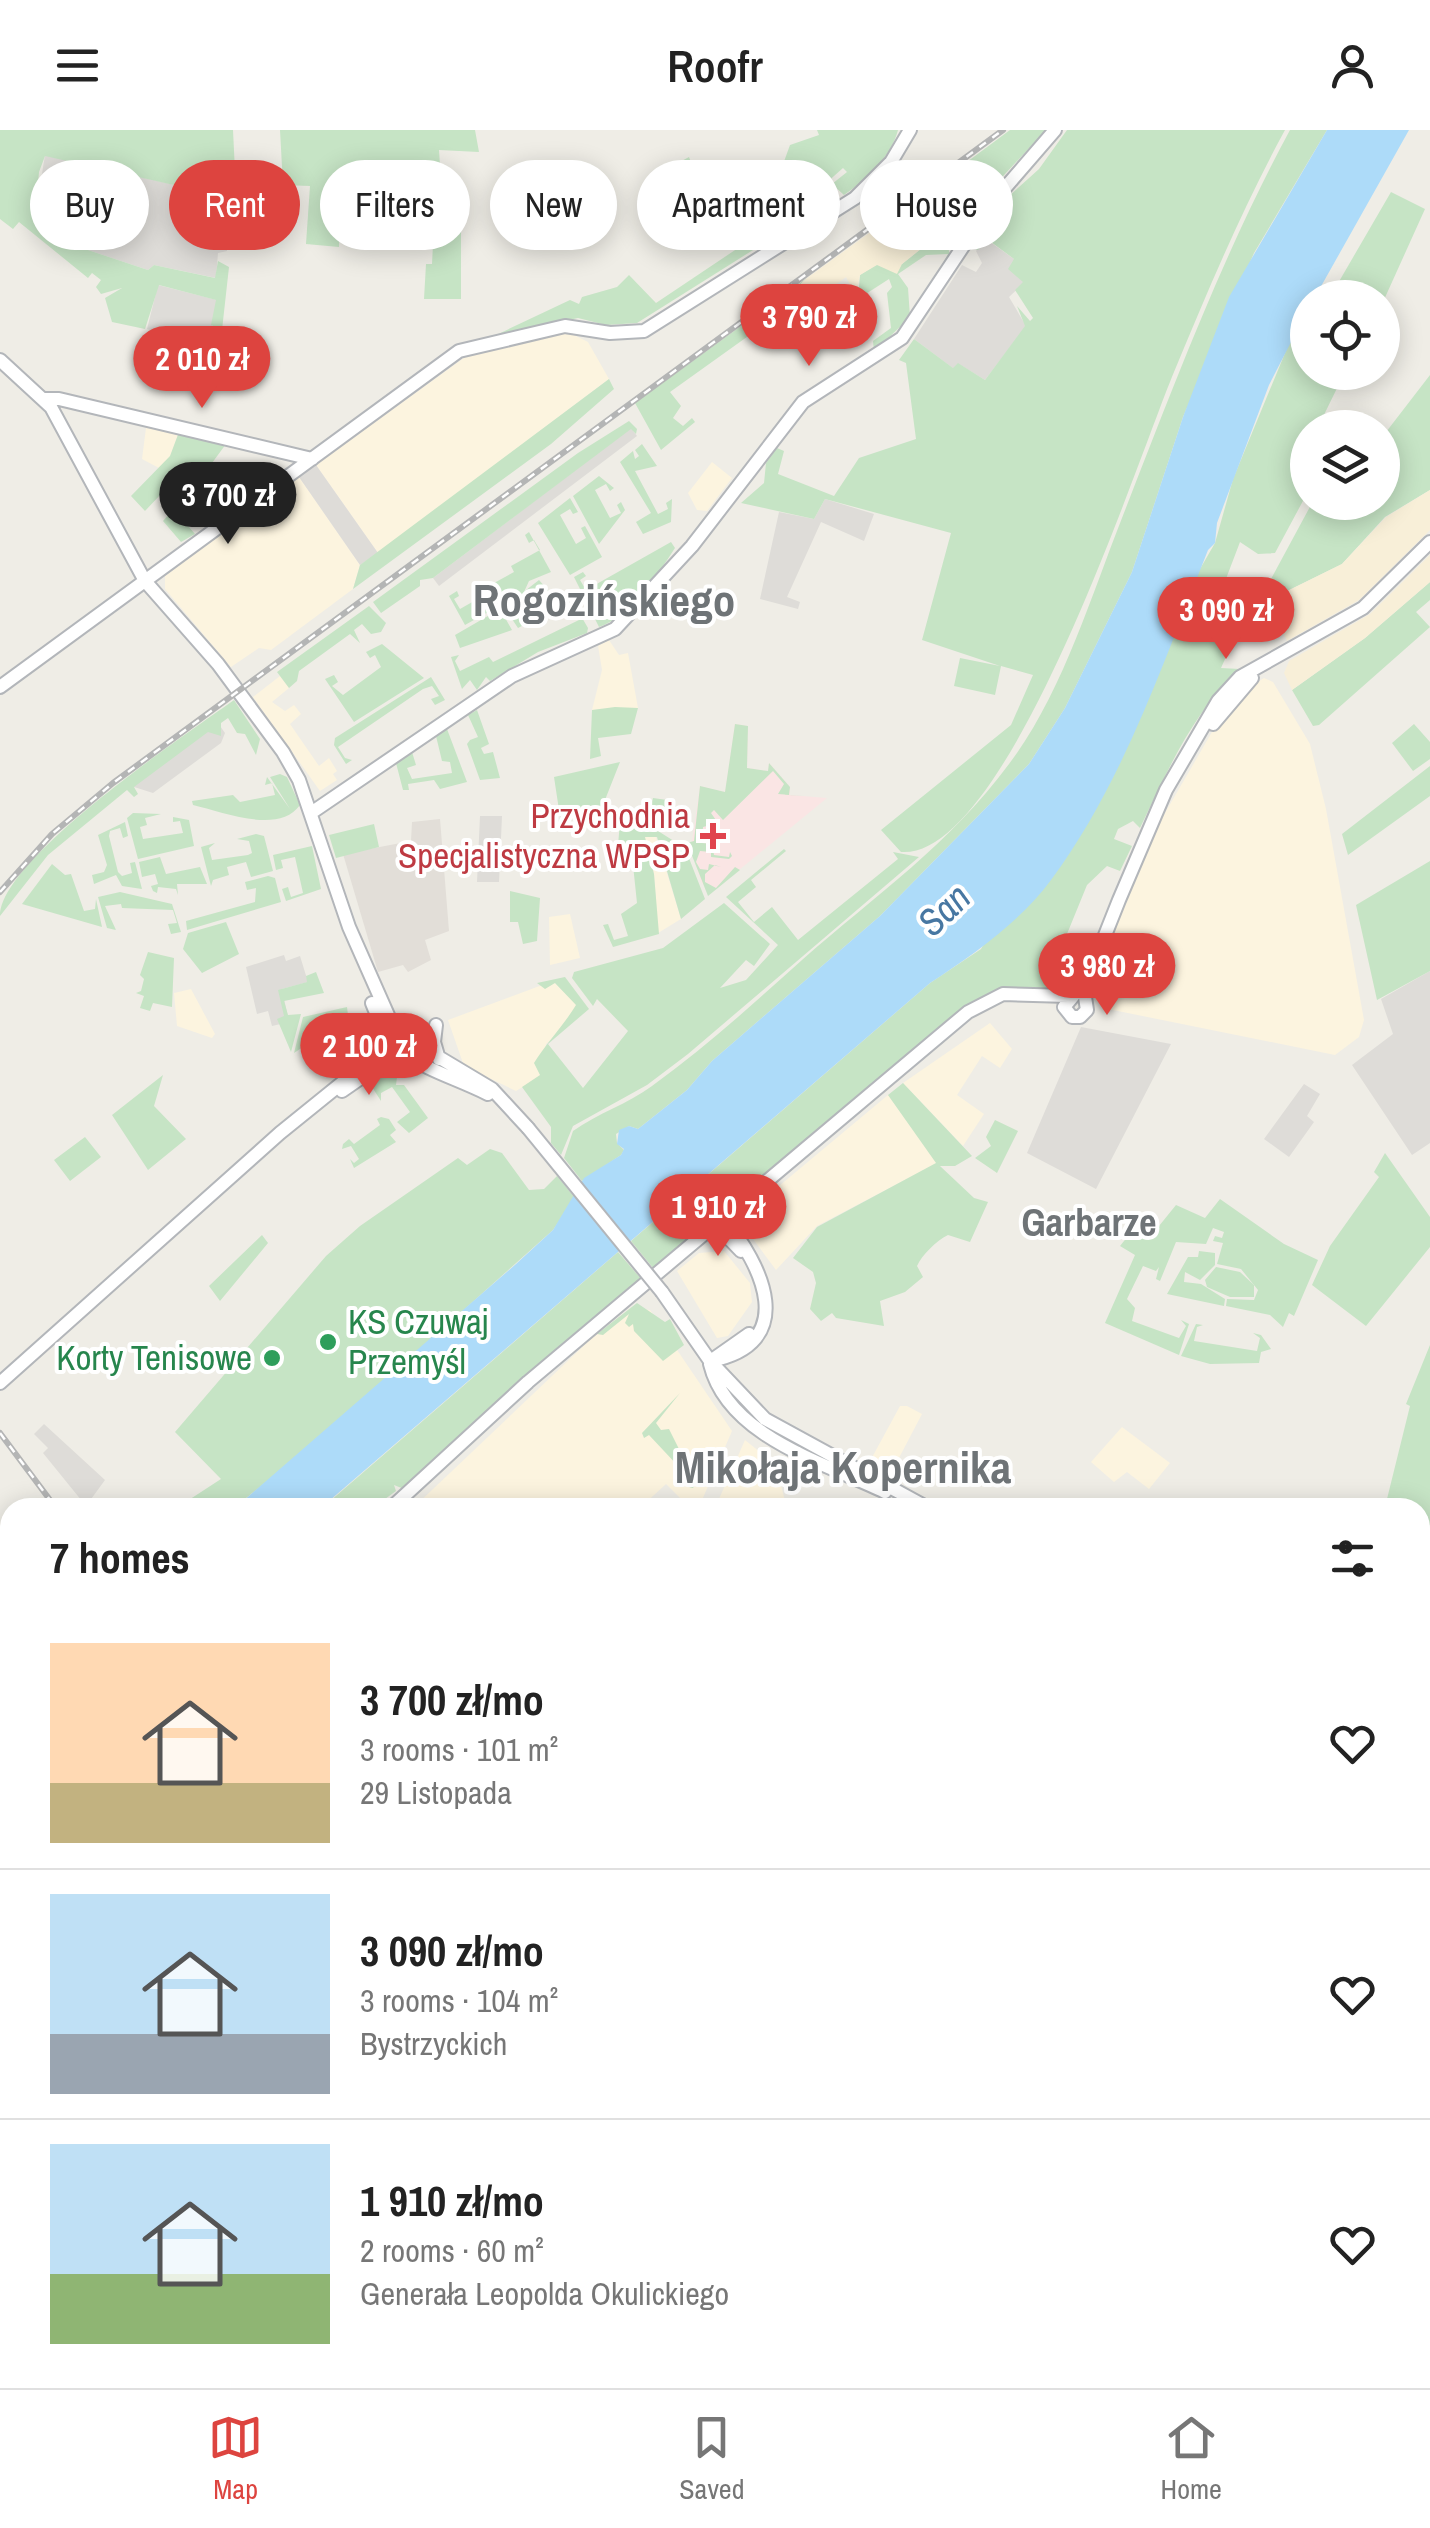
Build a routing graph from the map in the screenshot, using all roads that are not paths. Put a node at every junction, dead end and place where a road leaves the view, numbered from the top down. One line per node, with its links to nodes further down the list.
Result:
1 (910, 130): 7 (street)
2 (1055, 130): 12 (street)
3 (0, 360): 4 (street)
4 (45, 399): 5 (street); 6 (street)
5 (70, 403): 6 (street); 7 (street)
6 (59, 420): 9 (street)
7 (312, 459): 9 (street)
8 (1430, 542): 18 (street)
9 (145, 581): 10 (street); 11 (street)
10 (0, 687)
11 (304, 794): 12 (street); 13 (street)
12 (332, 796): 13 (street)
13 (311, 812): 15 (street)
14 (436, 1025): 16 (street)
15 (400, 1043): 16 (street); 17 (street); 23 (street)
16 (439, 1059): 17 (street)
17 (528, 1128): 22 (street, bridge)
18 (736, 1206): 19 (street); 20 (street)
19 (719, 1221): 20 (street); 21 (street)
20 (730, 1233): 21 (street); 22 (street)
21 (700, 1237): 24 (street)
22 (710, 1361): 25 (street); 26 (street)
23 (0, 1383)
24 (402, 1498)
25 (895, 1498)
26 (909, 1498)

